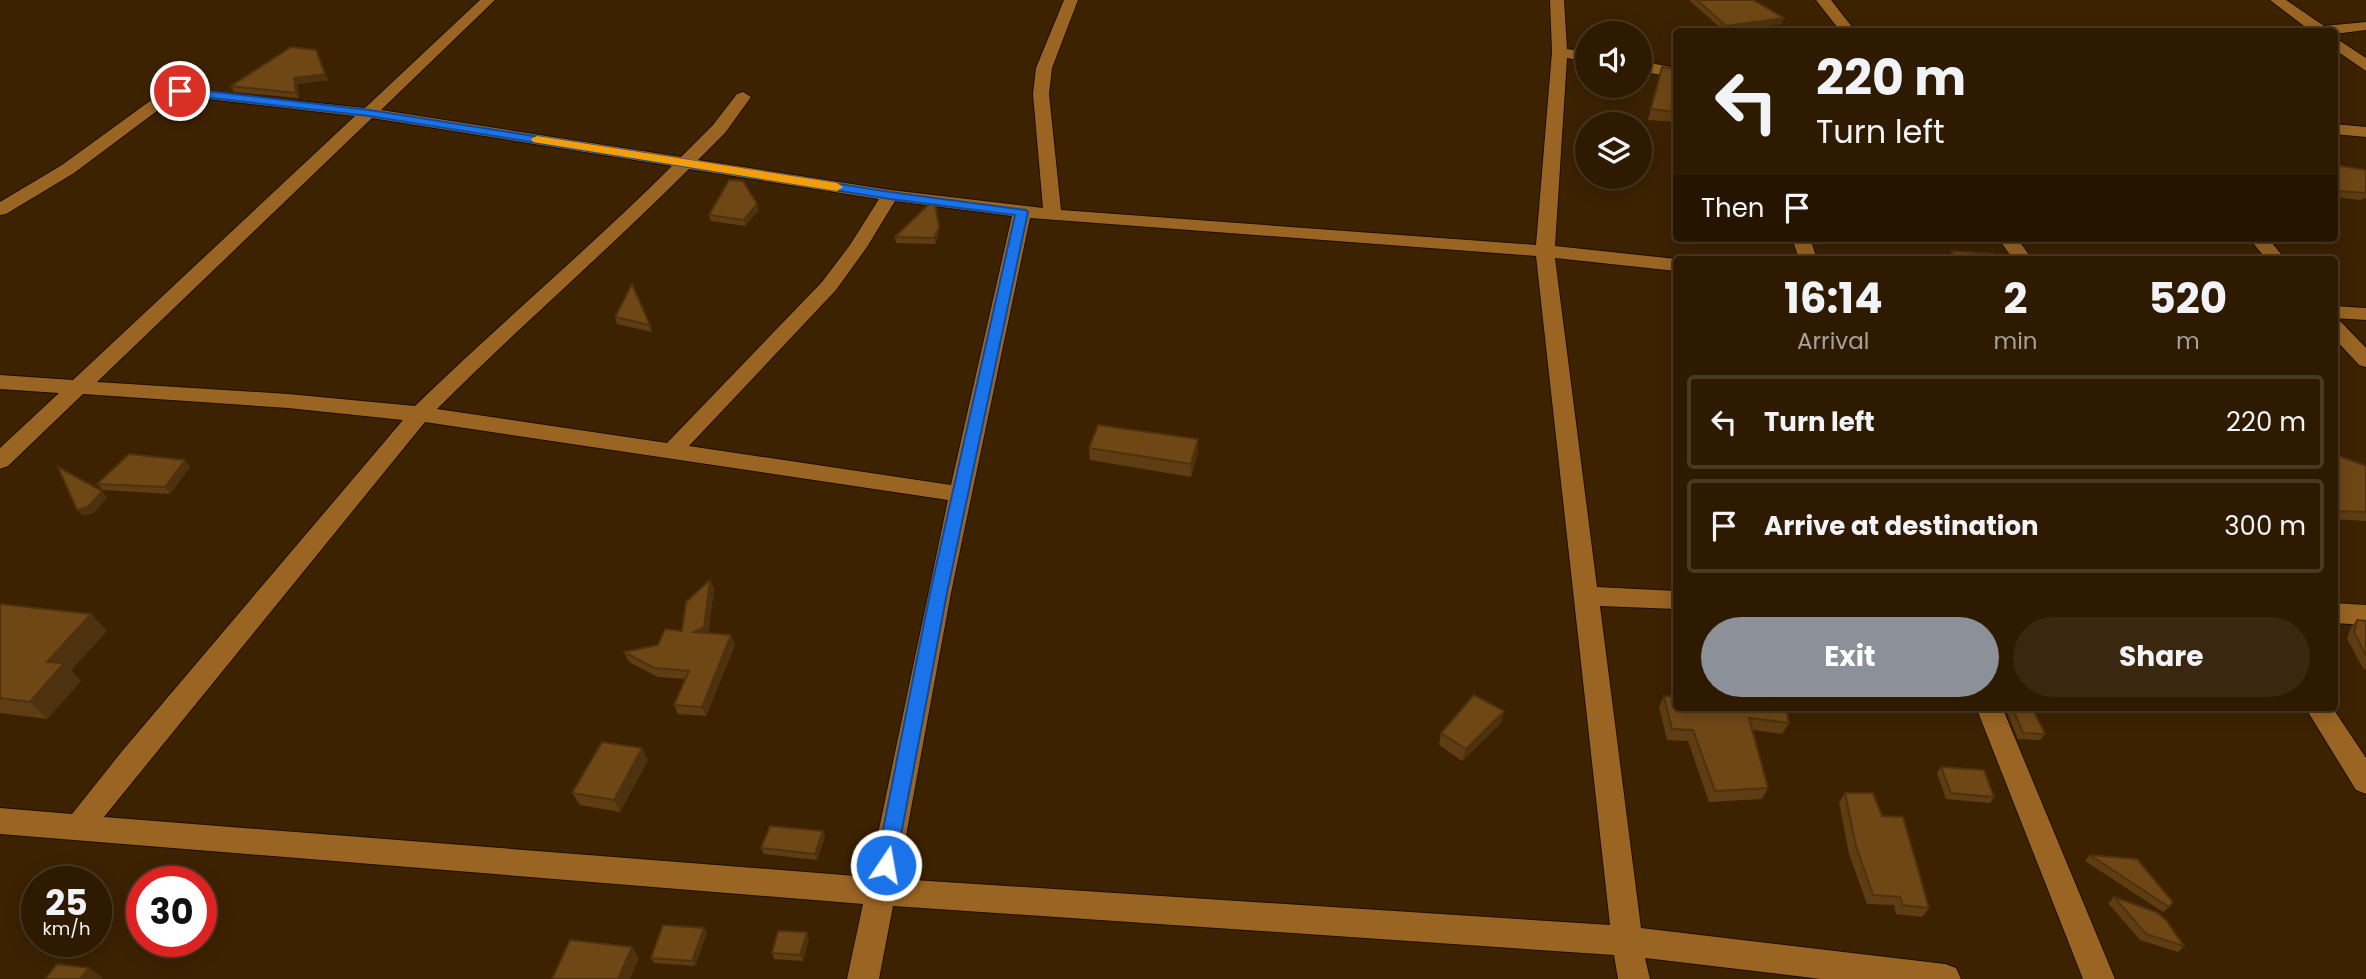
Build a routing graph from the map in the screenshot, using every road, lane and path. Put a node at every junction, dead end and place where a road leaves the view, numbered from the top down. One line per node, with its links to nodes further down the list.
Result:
1 (488, 0): 17 (street)
2 (1070, 0): 24 (street)
3 (1557, 0): 11 (street)
4 (1823, 0): 7 (street)
5 (2277, 0): 8 (street)
6 (2366, 26): 9 (street)
7 (1846, 28)
8 (2318, 28)
9 (2338, 29)
10 (2338, 44): 13 (street)
11 (1560, 52): 12 (street); 27 (street)
12 (1575, 55)
13 (2366, 66)
14 (1652, 68): 15 (street)
15 (1673, 72)
16 (743, 97): 20 (street)
17 (369, 113): 20 (street); 22 (street); 36 (street)
18 (2338, 129): 19 (street)
19 (2366, 132)
20 (685, 163): 21 (street); 37 (street)
21 (890, 195): 23 (street); 38 (street)
22 (0, 210)
23 (1022, 212): 24 (street); 40 (street)
24 (1053, 215): 27 (street)
25 (2010, 242): 28 (street)
26 (2261, 242): 29 (street)
27 (1545, 251): 30 (street); 41 (street)
28 (2021, 256)
29 (2273, 256)
30 (1673, 265)
31 (2338, 312): 32 (street)
32 (2366, 314)
33 (2338, 330): 34 (street)
34 (2366, 360)
35 (0, 382): 36 (street)
36 (78, 387): 37 (street); 39 (street)
37 (420, 414): 38 (street); 49 (street)
38 (673, 450): 40 (street)
39 (0, 461)
40 (960, 494): 50 (street)
41 (1585, 596): 42 (street); 51 (street)
42 (1673, 600)
43 (2338, 613): 44 (street)
44 (2366, 615)
45 (1991, 711): 55 (street)
46 (2321, 711): 47 (street)
47 (2366, 782)
48 (0, 821): 49 (street)
49 (79, 827): 50 (street)
50 (881, 892): 51 (street); 52 (street)
51 (1627, 941): 53 (street); 54 (street)
52 (863, 979)
53 (1634, 979)
54 (1945, 979)
55 (2099, 979)

